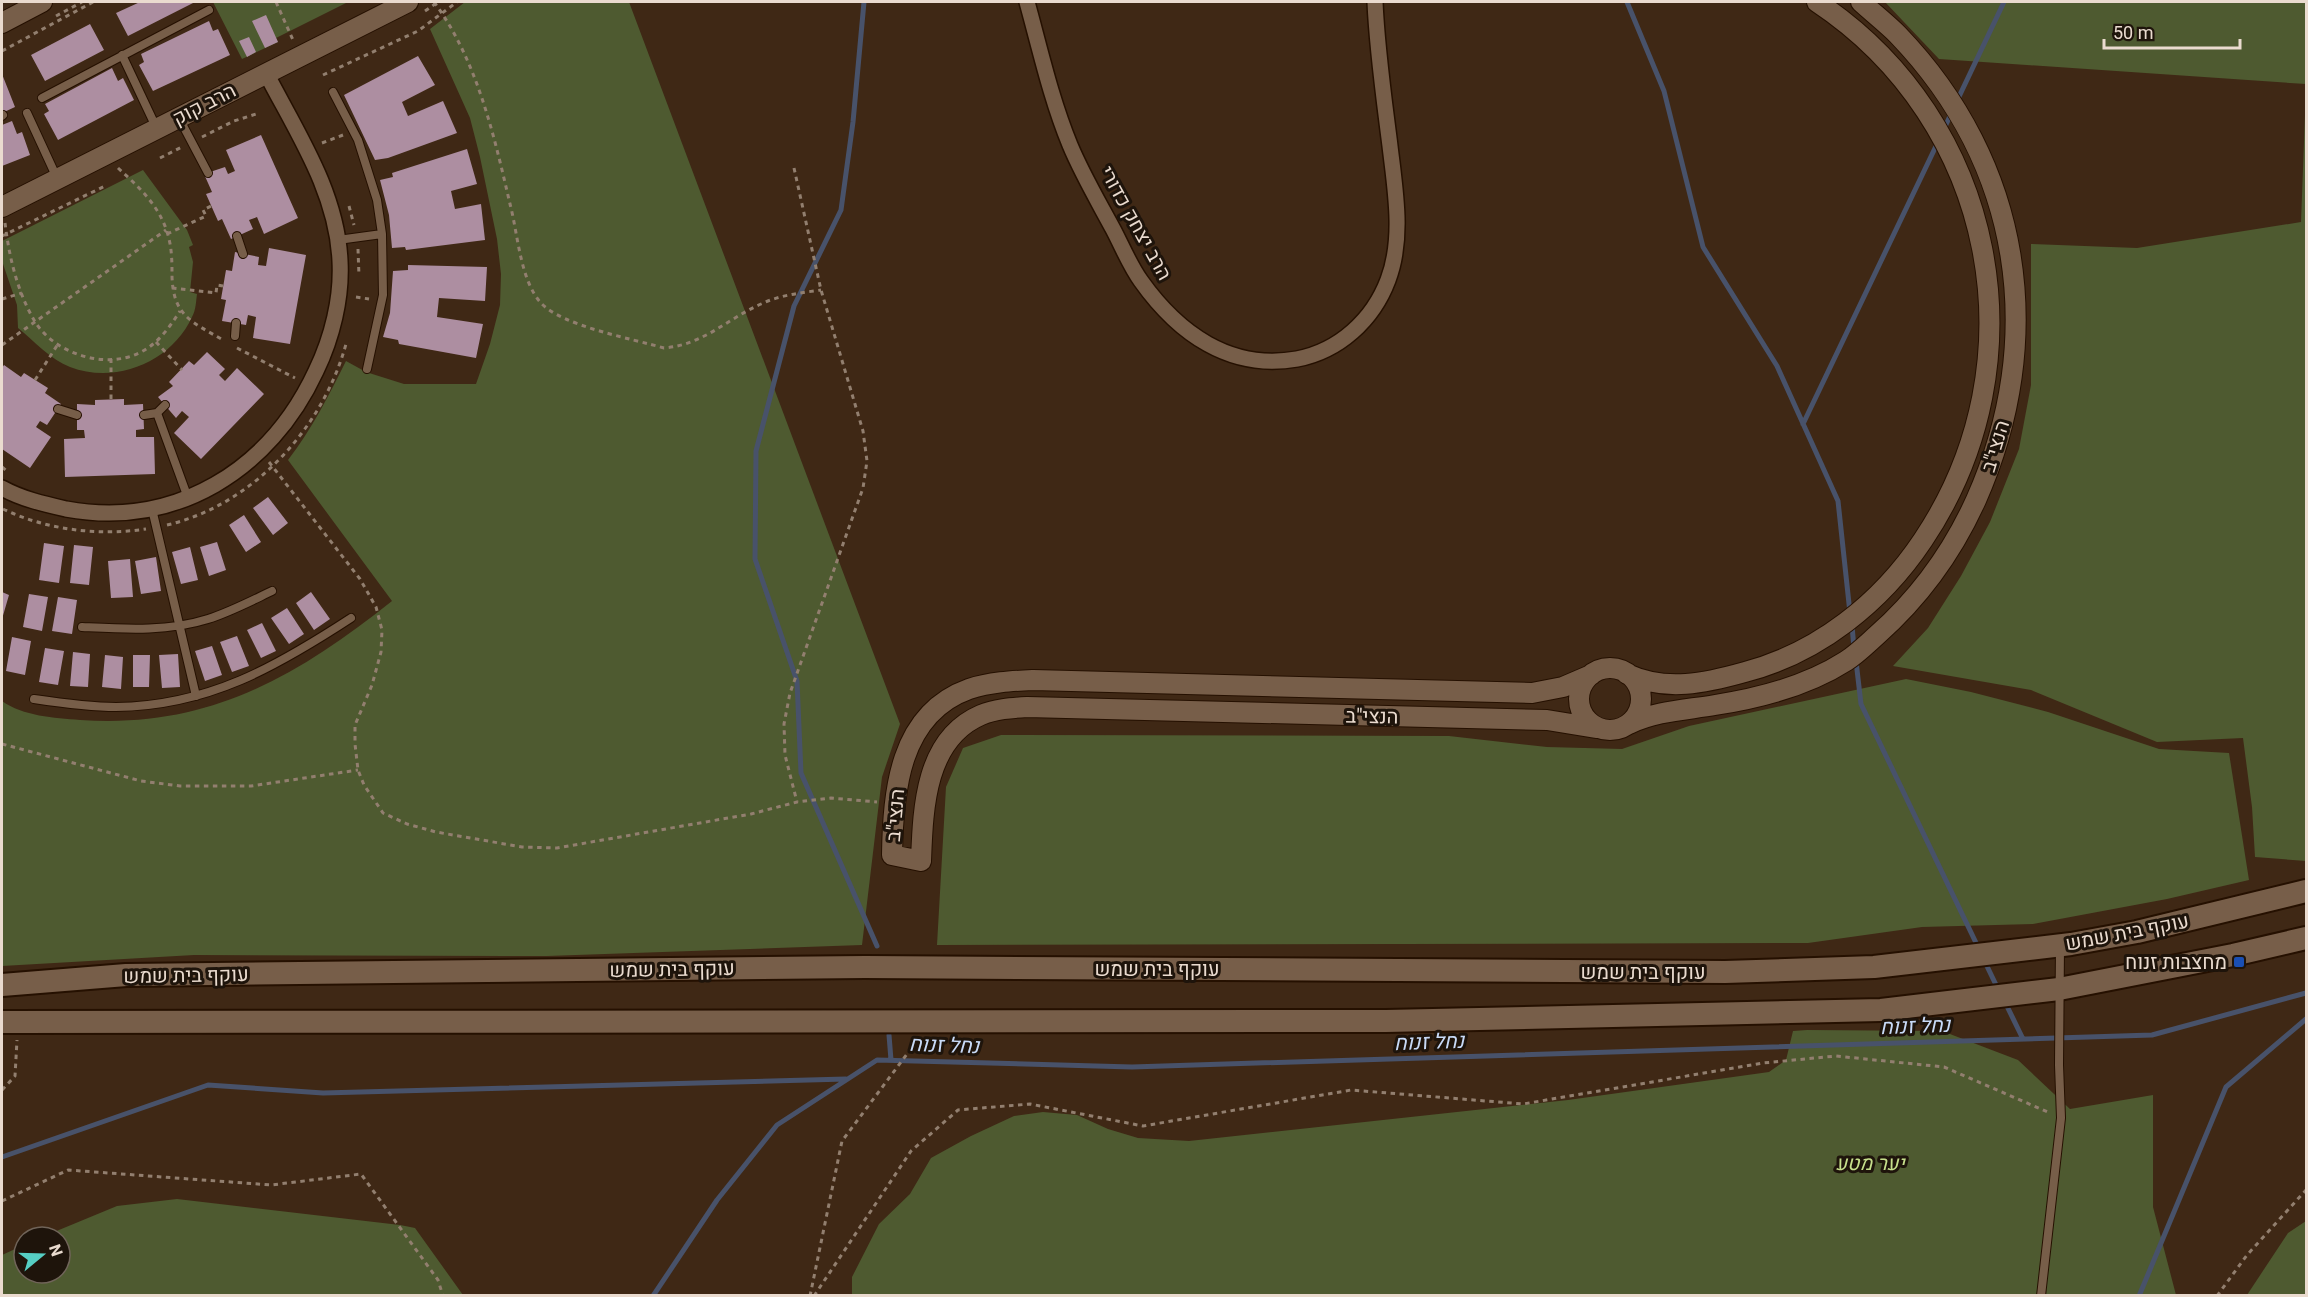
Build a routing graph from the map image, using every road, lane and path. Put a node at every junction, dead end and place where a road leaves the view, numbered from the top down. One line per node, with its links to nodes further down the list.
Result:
1 (42, 2): 13 (street)
2 (93, 2): 14 (path)
3 (276, 2): 16 (path)
4 (408, 2): 16 (street, הרב קוק)
5 (434, 2): 12 (path)
6 (457, 2): 12 (path)
7 (1027, 2): 8 (street, הרב יצחק כדורי)
8 (1375, 2)
9 (1816, 2): 87 (street, הנצי"ב)
10 (1861, 2): 91 (street, הנצי"ב)
11 (209, 10): 15 (lane)
12 (442, 13): 18 (path); 49 (path)
13 (2, 23)
14 (2, 51)
15 (122, 55): 20 (lane); 24 (lane)
16 (301, 55): 17 (street, הרב קוק)
17 (266, 73): 23 (street, הרב קוק); 43 (street)
18 (323, 75)
19 (333, 92): 39 (lane)
20 (42, 98)
21 (27, 112): 32 (lane)
22 (256, 114): 26 (path, הרב קוק)
23 (179, 117): 24 (street, הרב קוק); 26 (lane)
24 (157, 128): 28 (street, הרב קוק)
25 (317, 133): 27 (path)
26 (192, 142): 29 (path, הרב קוק); 31 (lane)
27 (324, 148)
28 (104, 154): 32 (street, הרב קוק); 37 (path)
29 (160, 158)
30 (794, 168): 49 (path)
31 (208, 173)
32 (57, 178): 36 (street, הרב קוק)
33 (107, 185): 38 (path)
34 (346, 199): 42 (path)
35 (211, 206): 37 (path)
36 (2, 207): 38 (path)
37 (166, 232): 48 (path); 55 (path)
38 (6, 234): 40 (path); 50 (path)
39 (382, 234): 42 (lane); 64 (lane)
40 (2, 236)
41 (237, 236): 44 (lane)
42 (357, 237): 43 (lane); 45 (path)
43 (338, 240): 74 (street)
44 (243, 254)
45 (358, 279)
46 (223, 286): 48 (path)
47 (358, 287): 52 (path)
48 (172, 288): 53 (path)
49 (820, 290): 95 (path)
50 (22, 293): 51 (path); 55 (path)
51 (2, 299)
52 (355, 305)
53 (180, 310): 54 (path); 59 (path)
54 (185, 317)
55 (34, 321): 60 (path); 61 (path)
56 (236, 323): 57 (lane)
57 (235, 336)
58 (347, 340): 75 (path)
59 (156, 342): 62 (path); 65 (path)
60 (58, 344): 62 (path); 66 (path)
61 (2, 345)
62 (111, 359): 68 (path)
63 (300, 368): 67 (path)
64 (367, 369)
65 (182, 370)
66 (35, 380)
67 (290, 387)
68 (111, 399)
69 (165, 405): 71 (lane)
70 (58, 409): 72 (lane)
71 (157, 413): 73 (lane); 79 (lane)
72 (77, 415)
73 (144, 415)
74 (260, 451): 75 (path); 79 (street)
75 (272, 466): 82 (path); 94 (path)
76 (2, 467): 77 (path)
77 (12, 474)
78 (2, 488): 81 (street)
79 (188, 498): 81 (street)
80 (2, 508): 82 (path)
81 (152, 509): 82 (lane)
82 (157, 527): 85 (lane)
83 (272, 591): 85 (lane)
84 (351, 618): 89 (lane)
85 (180, 625): 86 (lane); 89 (lane)
86 (82, 627)
87 (1628, 674): 88 (street); 91 (street)
88 (1591, 675): 92 (street); 96 (street, הנצי"ב)
89 (196, 696): 90 (lane)
90 (34, 699)
91 (1629, 724): 92 (street)
92 (1596, 728): 96 (street, הנצי"ב)
93 (2, 744): 94 (path)
94 (358, 770): 95 (path)
95 (797, 802): 96 (path)
96 (894, 803)
97 (2307, 891): 99 (main road, עוקף בית שמש)
98 (2307, 938): 101 (main road)
99 (2060, 945): 100 (main road, עוקף בית שמש); 101 (lane)
100 (2, 985)
101 (2059, 989): 103 (main road); 105 (lane)
102 (10, 1021): 103 (main road); 104 (path)
103 (931, 1021): 109 (path)
104 (2, 1090)
105 (2061, 1118): 109 (path); 110 (lane)
106 (2307, 1190): 111 (path)
107 (2, 1202): 108 (path)
108 (443, 1296)
109 (812, 1296)
110 (2041, 1296)
111 (2217, 1296)

